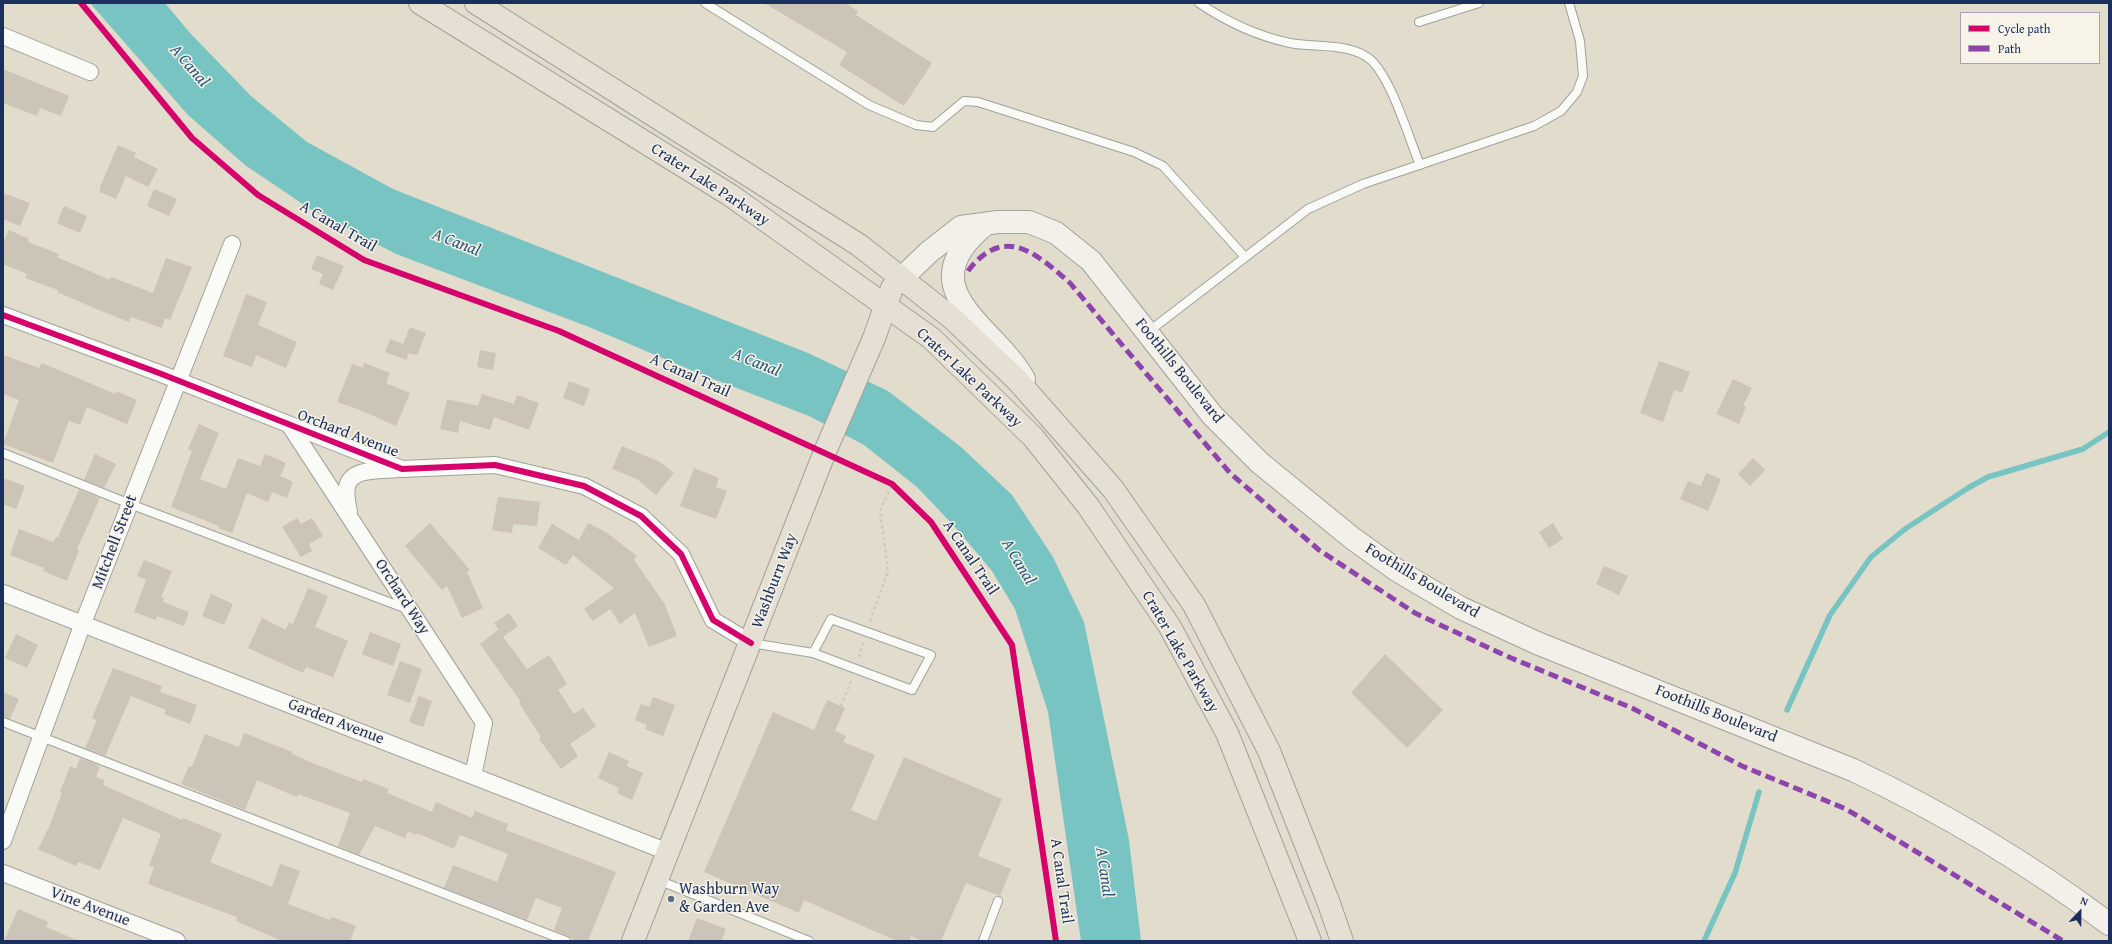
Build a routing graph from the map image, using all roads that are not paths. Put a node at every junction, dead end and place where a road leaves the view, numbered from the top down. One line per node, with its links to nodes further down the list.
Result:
1 (420, 3): 14 (main road, Crater Lake Parkway)
2 (476, 3): 14 (main road, Crater Lake Parkway)
3 (705, 3): 13 (lane)
4 (1199, 3): 10 (lane)
5 (1479, 3): 7 (lane)
6 (1569, 3): 10 (lane)
7 (1419, 22)
8 (3, 36): 9 (street)
9 (90, 72)
10 (1420, 165): 13 (lane)
11 (986, 224): 14 (main road, Foothills Boulevard); 16 (main road, Foothills Boulevard); 18 (main road)
12 (232, 244): 17 (street, Mitchell Street)
13 (1245, 257): 16 (lane)
14 (893, 291): 18 (main road, Crater Lake Parkway); 27 (main road, Washburn Way); 34 (main road, Crater Lake Parkway)
15 (3, 315): 17 (street, Orchard Avenue)
16 (1147, 333): 38 (main road, Foothills Boulevard)
17 (178, 381): 19 (street, Orchard Avenue); 22 (street, Mitchell Street)
18 (1035, 400): 46 (main road, Crater Lake Parkway)
19 (290, 426): 21 (street, Orchard Avenue); 23 (street, Orchard Way)
20 (3, 453): 22 (lane)
21 (402, 469): 23 (street); 27 (street, Orchard Avenue)
22 (130, 504): 25 (lane); 26 (street, Mitchell Street)
23 (349, 516): 25 (street, Orchard Way)
24 (3, 593): 26 (street, Garden Avenue)
25 (410, 610): 31 (street, Orchard Way)
26 (83, 623): 30 (street, Mitchell Street); 31 (street, Garden Avenue)
27 (751, 643): 28 (lane); 33 (main road, Washburn Way)
28 (813, 653): 28 (lane)
29 (3, 722): 30 (lane)
30 (41, 737): 32 (street, Mitchell Street); 40 (lane)
31 (473, 776): 33 (street, Garden Avenue)
32 (3, 841)
33 (668, 852): 36 (main road, Washburn Way)
34 (1279, 866): 44 (main road); 45 (main road, Crater Lake Parkway)
35 (3, 874): 39 (street, Vine Avenue)
36 (658, 880): 41 (main road, Washburn Way); 42 (lane)
37 (998, 901): 43 (lane)
38 (2109, 924)
39 (177, 941)
40 (566, 941)
41 (633, 941)
42 (809, 941)
43 (983, 941)
44 (1294, 941)
45 (1310, 941)
46 (1342, 941)

